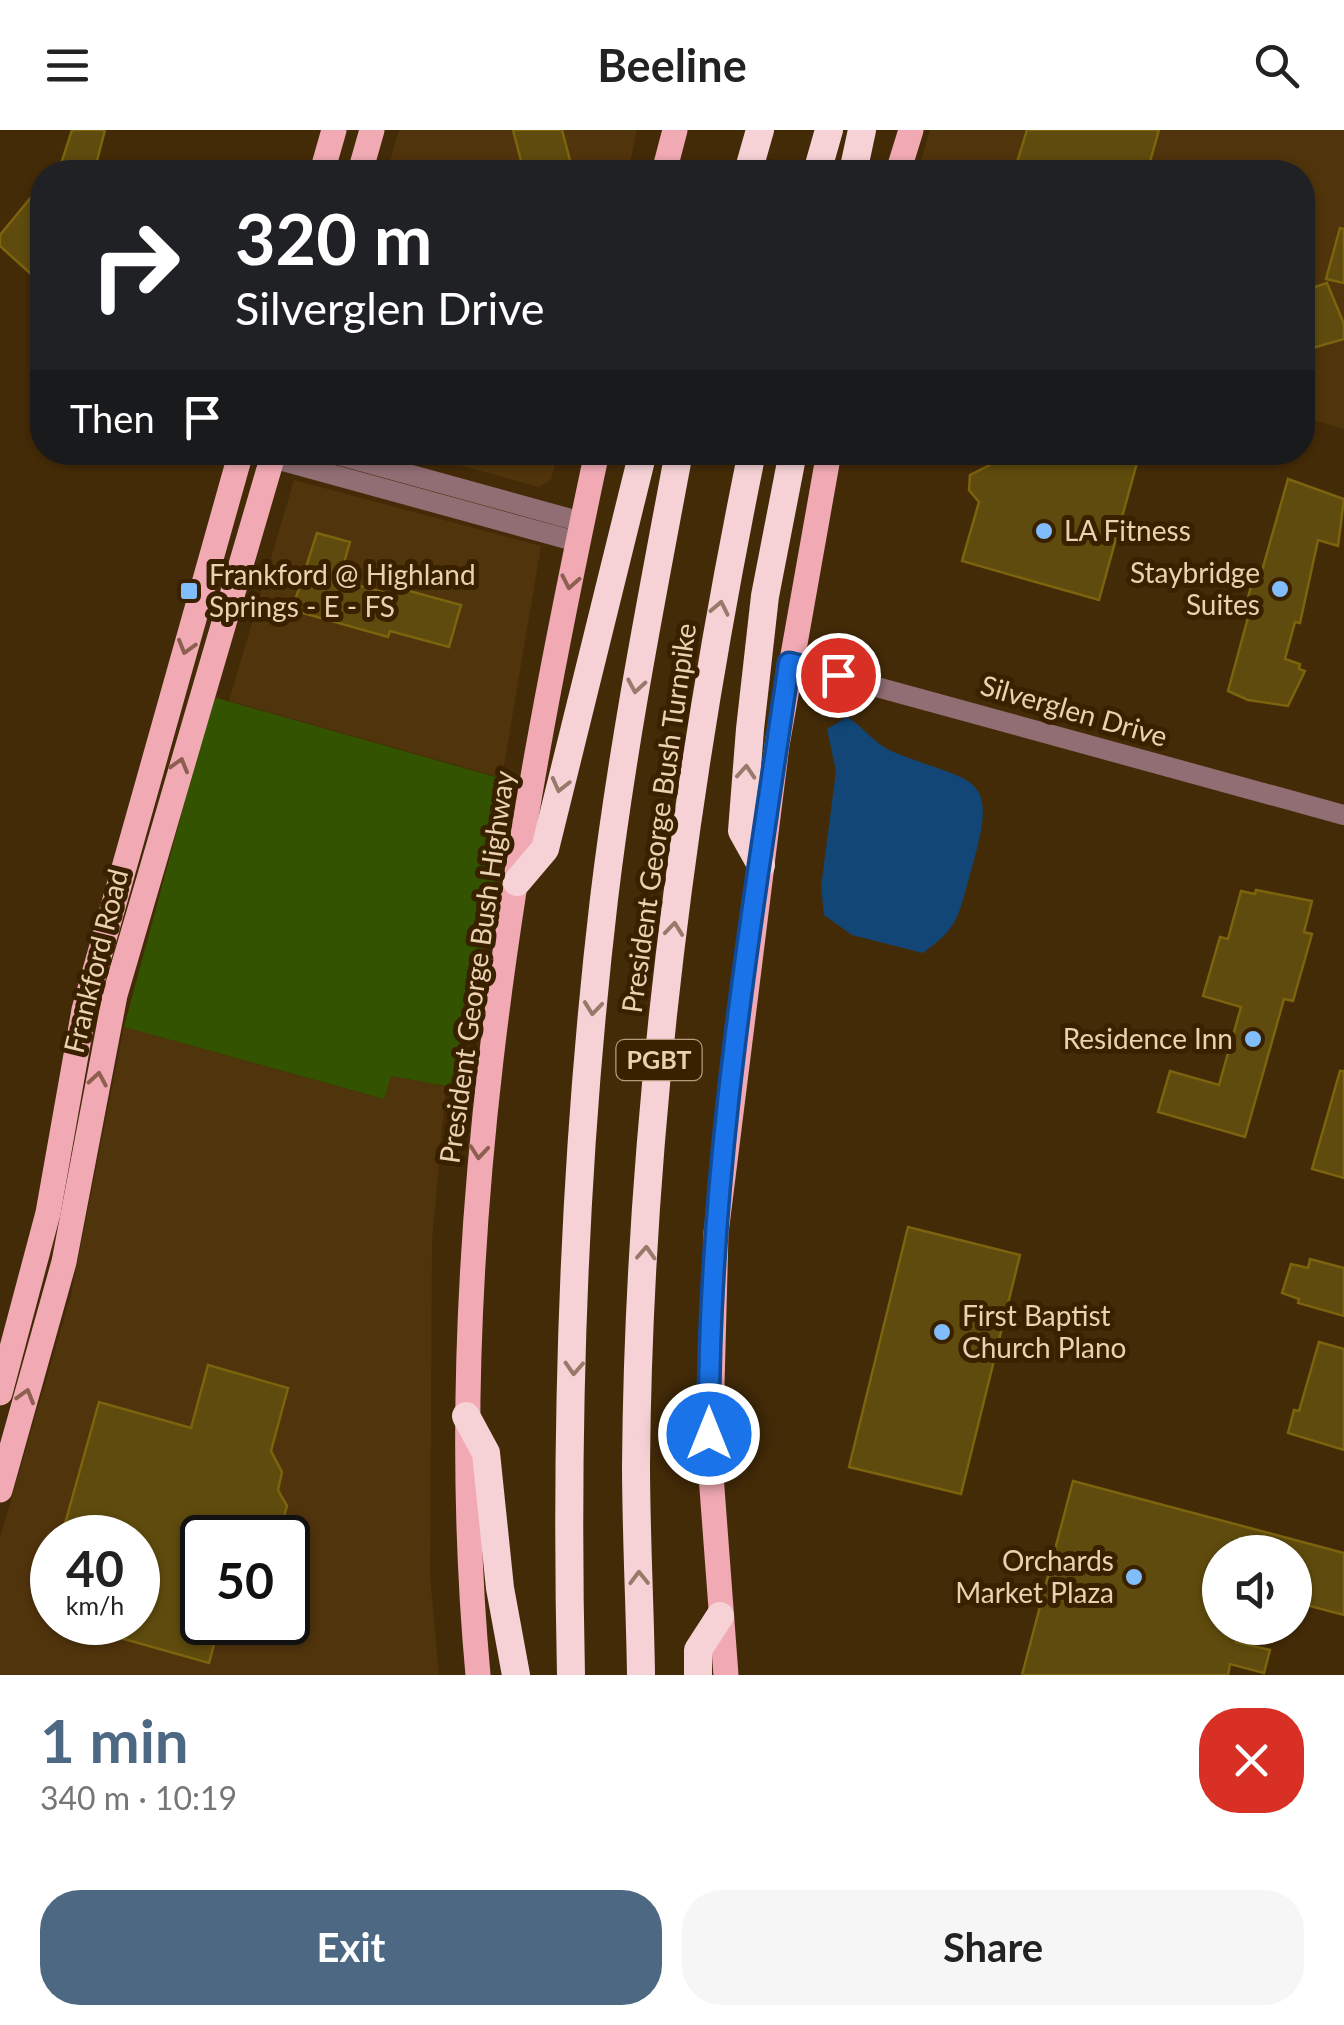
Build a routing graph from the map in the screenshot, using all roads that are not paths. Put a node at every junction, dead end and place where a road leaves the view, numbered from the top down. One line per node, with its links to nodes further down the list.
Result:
1 (334, 130): 7 (main road)
2 (372, 130): 8 (main road)
3 (675, 130): 9 (main road)
4 (829, 130): 10 (highway)
5 (862, 130): 11 (highway)
6 (911, 130): 12 (main road)
7 (325, 160)
8 (363, 160)
9 (667, 160)
10 (820, 160)
11 (856, 160)
12 (902, 160)
13 (237, 465): 28 (main road, Frankford Road, one-way to 28)
14 (262, 465): 28 (main road, Frankford Road, one-way to 14)
15 (309, 465): 23 (street)
16 (369, 465): 23 (street)
17 (594, 465): 23 (main road, President George Bush Highway)
18 (640, 465): 27 (highway, one-way to 27)
19 (677, 465): 35 (highway, President George Bush Turnpike / PGBT, one-way to 35)
20 (749, 465): 36 (highway, President George Bush Turnpike / PGBT, one-way to 20)
21 (790, 465): 26 (highway, one-way to 21)
22 (826, 465): 24 (main road)
23 (580, 532): 27 (main road, President George Bush Highway, one-way to 27)
24 (789, 663): 25 (street, Silverglen Drive); 26 (main road)
25 (1344, 815)
26 (761, 865): 32 (main road)
27 (517, 882): 30 (main road, President George Bush Highway, one-way to 30)
28 (37, 1309): 29 (main road, Frankford Road); 31 (main road, Frankford Road, one-way to 28)
29 (0, 1393)
30 (466, 1416): 33 (main road, President George Bush Highway); 34 (highway)
31 (0, 1490)
32 (720, 1616): 37 (highway); 38 (main road)
33 (478, 1675)
34 (516, 1675)
35 (570, 1675)
36 (641, 1675)
37 (698, 1675)
38 (726, 1675)

